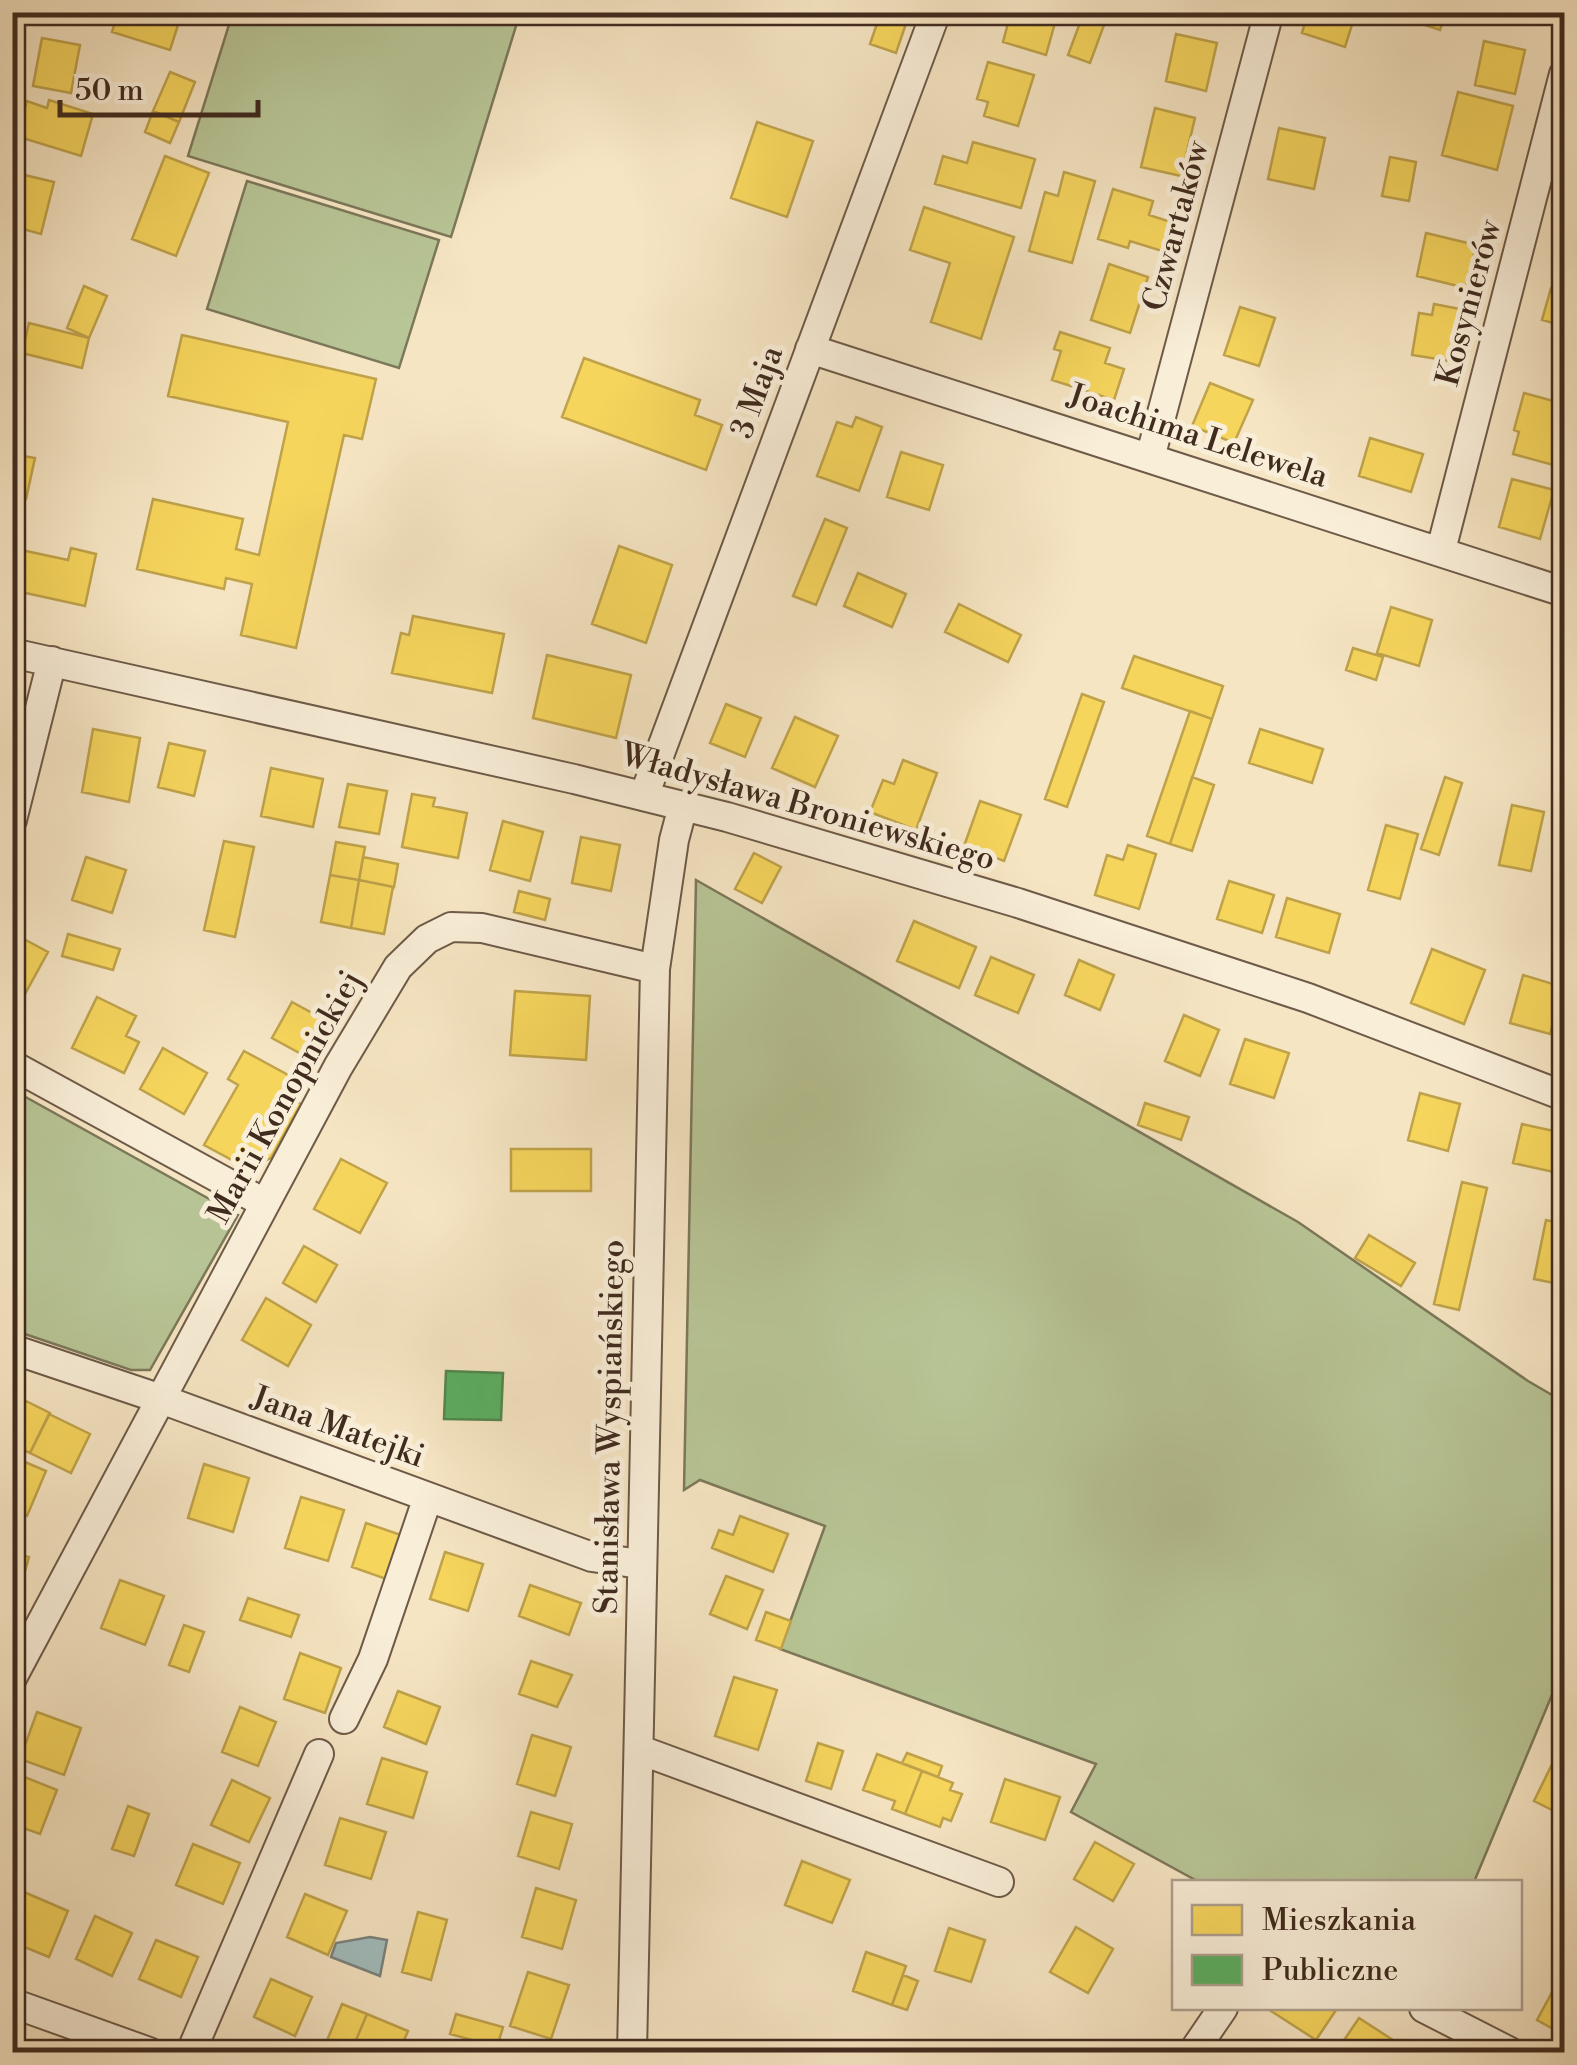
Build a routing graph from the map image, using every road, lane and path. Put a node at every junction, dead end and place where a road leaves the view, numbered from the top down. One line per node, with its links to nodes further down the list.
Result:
1 (936, 12): 4 (street, 3 Maja)
2 (1268, 12): 5 (street, Czwartaków)
3 (1564, 74): 6 (street, Kosynierów)
4 (810, 349): 5 (street, Joachima Lelewela); 10 (street, 3 Maja)
5 (1150, 458): 6 (street, Joachima Lelewela)
6 (1440, 550): 7 (street, Joachima Lelewela)
7 (1564, 592)
8 (12, 653): 9 (street, Władysława Broniewskiego)
9 (52, 661): 10 (street, Władysława Broniewskiego); 12 (street)
10 (644, 796): 11 (street, Władysława Broniewskiego)
11 (683, 806): 13 (street, Stanisława Wyspiańskiego); 15 (street, Władysława Broniewskiego)
12 (12, 820)
13 (655, 968): 16 (street, Marii Konopnickiej); 20 (street, Stanisława Wyspiańskiego)
14 (12, 1065): 16 (street)
15 (1564, 1096)
16 (264, 1203): 18 (street, Marii Konopnickiej)
17 (12, 1349): 18 (street, Jana Matejki)
18 (162, 1399): 19 (street, Jana Matejki); 21 (street, Marii Konopnickiej)
19 (428, 1497): 20 (street, Jana Matejki); 22 (street)
20 (640, 1564): 23 (street, Stanisława Wyspiańskiego)
21 (12, 1678)
22 (344, 1719)
23 (640, 1750): 25 (street); 31 (street, Stanisława Wyspiańskiego)
24 (319, 1754): 30 (street)
25 (999, 1882)
26 (12, 2003): 29 (street)
27 (1222, 2010): 32 (street)
28 (1428, 2010): 33 (street)
29 (149, 2052)
30 (191, 2052)
31 (632, 2052)
32 (1192, 2052)
33 (1510, 2052)

